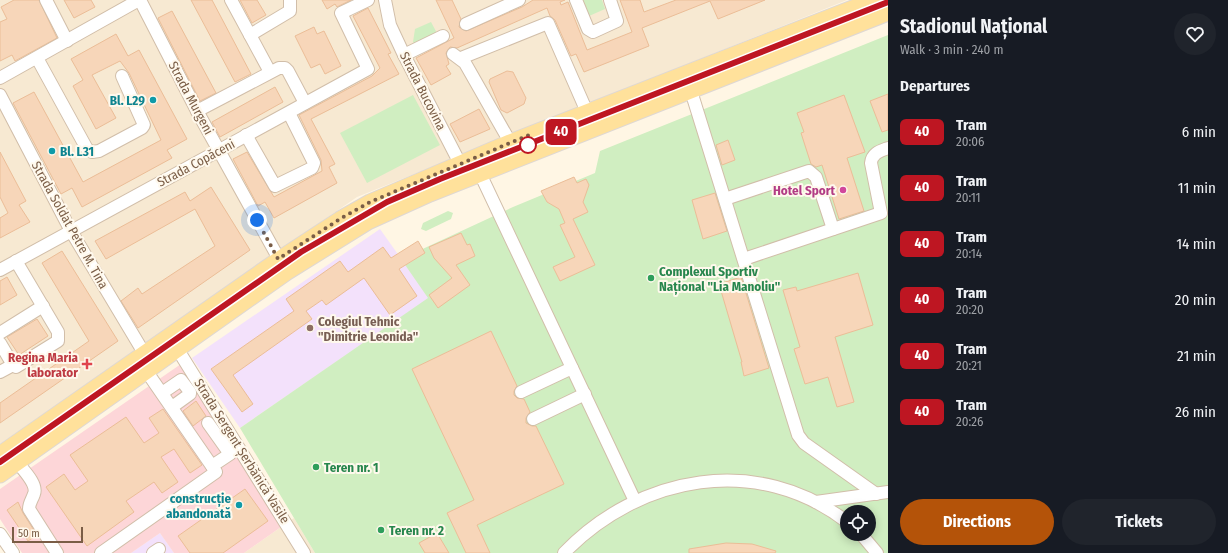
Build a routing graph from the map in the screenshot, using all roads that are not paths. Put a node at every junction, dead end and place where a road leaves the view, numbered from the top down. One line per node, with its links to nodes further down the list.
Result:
1 (46, 0): 15 (street)
2 (139, 0): 15 (street); 24 (street, Strada Murgeni)
3 (231, 0): 13 (street)
4 (290, 0): 13 (street)
5 (368, 0): 23 (street, Strada Copăceni)
6 (385, 0): 16 (street, Strada Bucovina)
7 (519, 0): 12 (street)
8 (576, 0): 9 (street)
9 (610, 0)
10 (873, 0): 25 (main road)
11 (888, 13): 21 (main road)
12 (466, 24)
13 (250, 35): 18 (street)
14 (443, 36): 16 (street)
15 (67, 41): 17 (street)
16 (403, 53): 31 (street, Strada Bucovina)
17 (37, 58): 19 (street); 20 (street)
18 (270, 72): 23 (street); 24 (street)
19 (122, 76)
20 (0, 78)
21 (691, 91): 32 (main road); 33 (street)
22 (1, 101): 35 (street, Strada Soldat Petre M. Tina)
23 (305, 103): 26 (street, Strada Copăceni)
24 (197, 111): 30 (street, Strada Murgeni)
25 (587, 112): 28 (main road); 28 (street)
26 (289, 113): 27 (street, Strada Copăceni); 27 (street)
27 (246, 135): 30 (street, Strada Copăceni)
28 (510, 142): 31 (main road)
29 (888, 148): 34 (street)
30 (219, 150): 35 (street, Strada Copăceni); 37 (street, Strada Murgeni)
31 (460, 163): 32 (street, Strada Bucovina); 37 (main road)
32 (474, 177): 43 (main road); 46 (street, Strada Bucovina)
33 (725, 199): 34 (street); 36 (street)
34 (833, 229): 36 (street)
35 (71, 231): 38 (street, Strada Copăceni); 44 (street, Strada Soldat Petre M. Tina)
36 (744, 258): 60 (street)
37 (278, 259): 44 (main road)
38 (16, 261): 39 (street, Strada Copăceni); 40 (street)
39 (0, 270)
40 (43, 306): 41 (street); 45 (street)
41 (0, 333)
42 (0, 343): 45 (street)
43 (178, 350): 48 (main road); 69 (street, Strada Sergent Șerbănică Vasile)
44 (144, 353): 55 (main road)
45 (13, 364): 47 (street)
46 (572, 368): 49 (street); 51 (street, Strada Bucovina)
47 (0, 372)
48 (147, 372): 50 (street); 56 (main road)
49 (520, 392)
50 (162, 393): 52 (street); 52 (street)
51 (585, 394): 53 (street); 61 (street, Strada Bucovina)
52 (172, 407): 57 (street)
53 (533, 419)
54 (208, 423): 57 (street)
55 (0, 454)
56 (17, 462): 58 (main road); 67 (street)
57 (212, 466): 68 (street)
58 (0, 475)
59 (888, 492): 60 (street)
60 (876, 494): 62 (street)
61 (636, 501): 62 (street); 70 (street)
62 (816, 502): 63 (street)
63 (840, 517)
64 (0, 534): 66 (street)
65 (866, 541): 71 (street)
66 (13, 553)
67 (58, 553)
68 (101, 553)
69 (304, 553)
70 (564, 553)
71 (877, 553)

